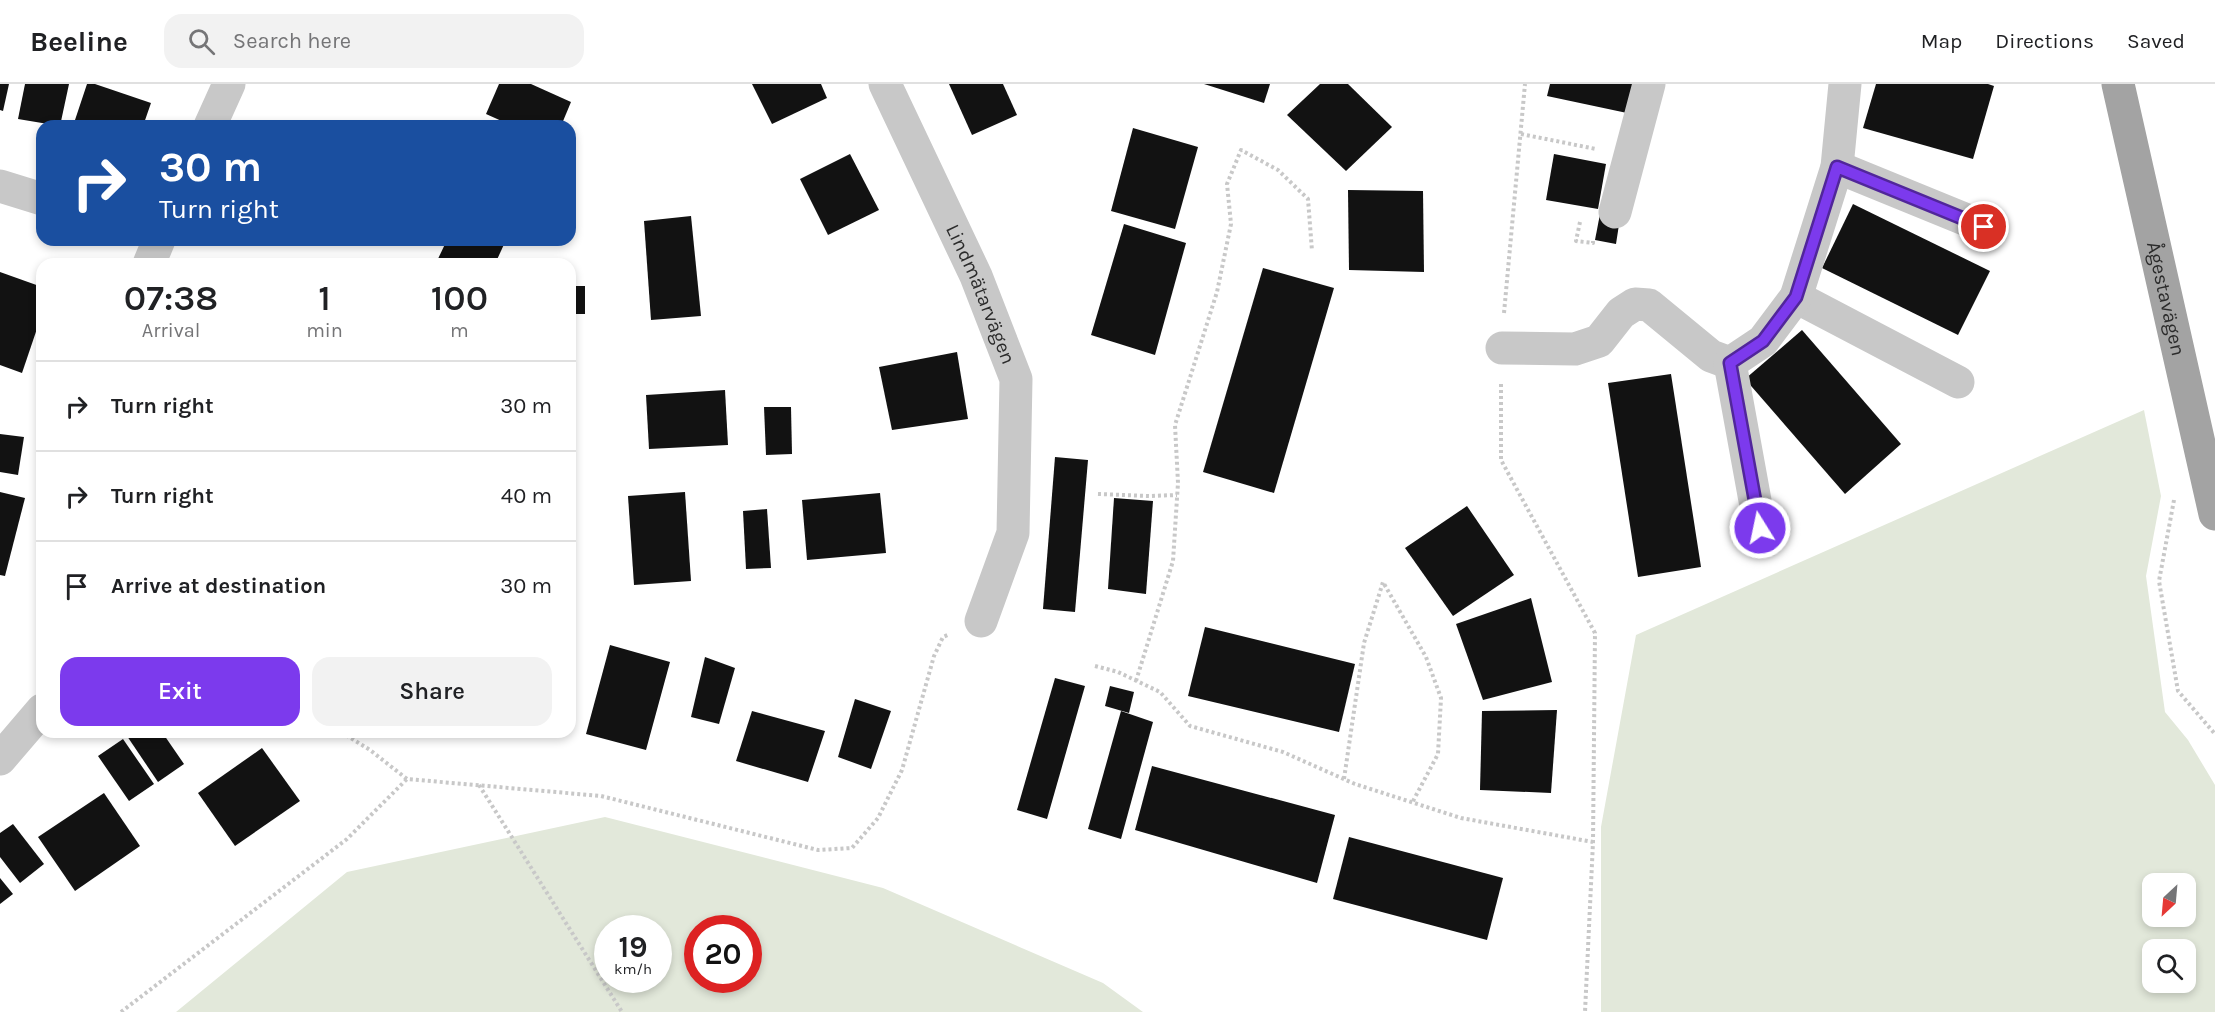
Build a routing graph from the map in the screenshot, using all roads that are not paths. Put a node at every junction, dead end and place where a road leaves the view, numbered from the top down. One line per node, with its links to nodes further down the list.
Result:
1 (229, 84): 6 (street)
2 (885, 84): 18 (street, Lindmätarvägen)
3 (1649, 84): 10 (street)
4 (1845, 84): 7 (street)
5 (2118, 84): 16 (main road, Ågestavägen)
6 (213, 120)
7 (1837, 167): 11 (street); 12 (street)
8 (0, 186): 9 (street)
9 (36, 197)
10 (1615, 212)
11 (1984, 227)
12 (1796, 297): 14 (street); 15 (street)
13 (1502, 348): 14 (street)
14 (1730, 363): 17 (street)
15 (1958, 382)
16 (2215, 514)
17 (1760, 528)
18 (981, 621)
19 (36, 717): 20 (street)
20 (0, 759)

